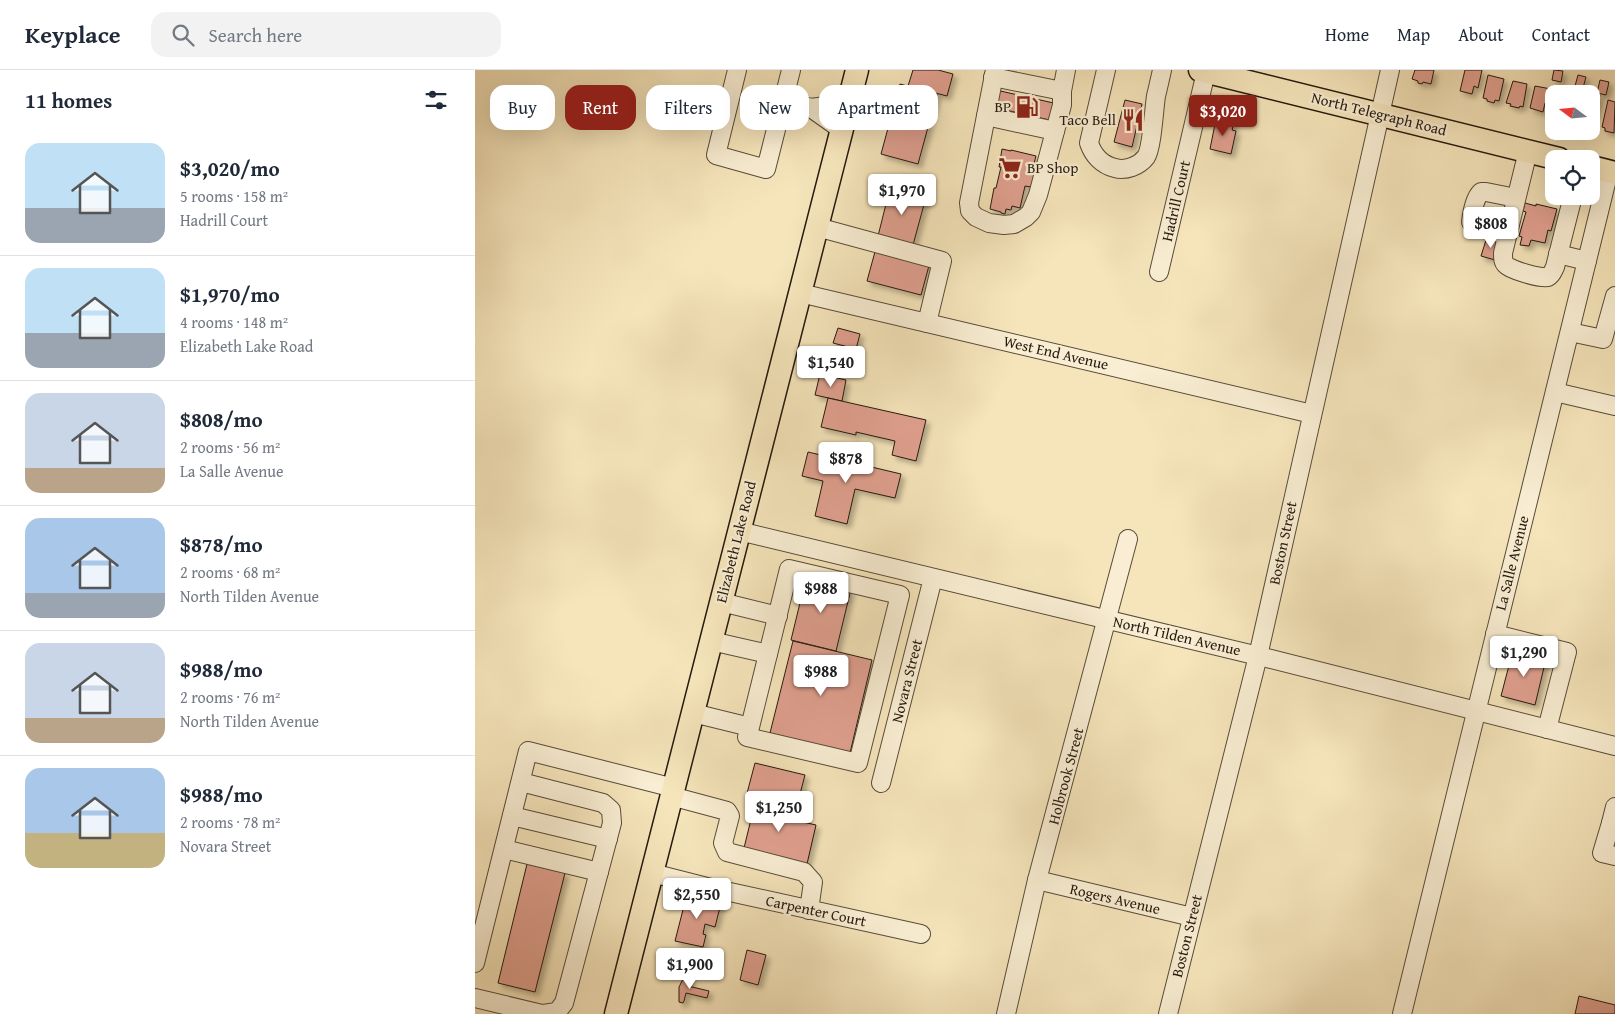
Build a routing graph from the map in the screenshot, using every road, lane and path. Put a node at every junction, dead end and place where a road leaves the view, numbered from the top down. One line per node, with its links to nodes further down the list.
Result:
1 (737, 70): 18 (street)
2 (791, 70): 10 (street)
3 (857, 70): 11 (main road, Elizabeth Lake Road)
4 (1066, 70): 12 (street)
5 (1106, 70): 6 (street)
6 (1162, 70)
7 (1390, 70): 16 (street, Boston Street)
8 (1203, 71): 16 (main road, North Telegraph Road); 30 (street, Hadrill Court)
9 (994, 74): 12 (street); 17 (street)
10 (787, 85)
11 (852, 85)
12 (1062, 90): 20 (street)
13 (819, 107): 14 (street)
14 (811, 108): 15 (street)
15 (819, 114)
16 (1380, 114): 21 (main road, North Telegraph Road); 37 (street, Boston Street)
17 (986, 116): 20 (street); 20 (street)
18 (776, 130)
19 (841, 130): 26 (main road, Elizabeth Lake Road)
20 (1055, 131)
21 (1528, 151): 22 (main road, North Telegraph Road); 24 (street)
22 (1545, 155)
23 (1605, 170): 29 (street, La Salle Avenue)
24 (1516, 198): 27 (street); 27 (street)
25 (1571, 205): 28 (street)
26 (817, 227): 31 (main road, Elizabeth Lake Road); 33 (street)
27 (1507, 235): 28 (street)
28 (1558, 254): 29 (street)
29 (1587, 261): 34 (street, La Salle Avenue)
30 (1159, 272)
31 (800, 293): 33 (street, West End Avenue); 38 (main road, Elizabeth Lake Road)
32 (1615, 296): 34 (street)
33 (927, 323): 37 (street, West End Avenue)
34 (1570, 332): 35 (street, La Salle Avenue)
35 (1555, 392): 36 (street); 46 (street, La Salle Avenue)
36 (1615, 406)
37 (1312, 414): 51 (street, Boston Street)
38 (739, 531): 40 (street, North Tilden Avenue); 43 (main road, Elizabeth Lake Road)
39 (1128, 539): 45 (street, Holbrook Street)
40 (865, 561): 41 (street, North Tilden Avenue); 42 (street)
41 (933, 578): 45 (street, North Tilden Avenue); 49 (street, Novara Street)
42 (859, 584): 44 (street); 48 (street)
43 (721, 602): 44 (street); 47 (main road, Elizabeth Lake Road)
44 (777, 616): 50 (street)
45 (1108, 620): 51 (street, North Tilden Avenue); 69 (street, Holbrook Street)
46 (1495, 634): 54 (street, La Salle Avenue); 57 (street)
47 (711, 641): 50 (street); 55 (main road, Elizabeth Lake Road)
48 (889, 643): 49 (street); 52 (street)
49 (915, 648): 53 (street, Novara Street)
50 (768, 654): 56 (street)
51 (1258, 656): 54 (street, North Tilden Avenue); 71 (street, Boston Street)
52 (879, 680): 53 (street); 59 (street)
53 (906, 686): 59 (street, Novara Street)
54 (1477, 710): 57 (street, North Tilden Avenue); 79 (street, La Salle Avenue)
55 (693, 713): 56 (street); 61 (main road, Elizabeth Lake Road)
56 (750, 727): 59 (street)
57 (1547, 729): 58 (street, North Tilden Avenue)
58 (1615, 746)
59 (858, 763)
60 (521, 782): 61 (street); 62 (street); 64 (street)
61 (672, 792): 68 (main road, Elizabeth Lake Road); 70 (street)
62 (513, 816): 64 (street); 65 (street)
63 (1614, 818): 66 (street)
64 (608, 839): 67 (street)
65 (504, 849): 67 (street); 73 (street)
66 (1615, 856)
67 (599, 872): 75 (street)
68 (652, 873): 70 (street, Carpenter Court); 76 (main road, Elizabeth Lake Road)
69 (1037, 880): 71 (street, Rogers Avenue); 77 (street, Holbrook Street)
70 (809, 910): 72 (street, Carpenter Court)
71 (1192, 917): 78 (street, Boston Street)
72 (921, 934)
73 (475, 962)
74 (475, 998): 75 (street)
75 (542, 1014)
76 (616, 1014)
77 (1006, 1014)
78 (1168, 1014)
79 (1402, 1014)

